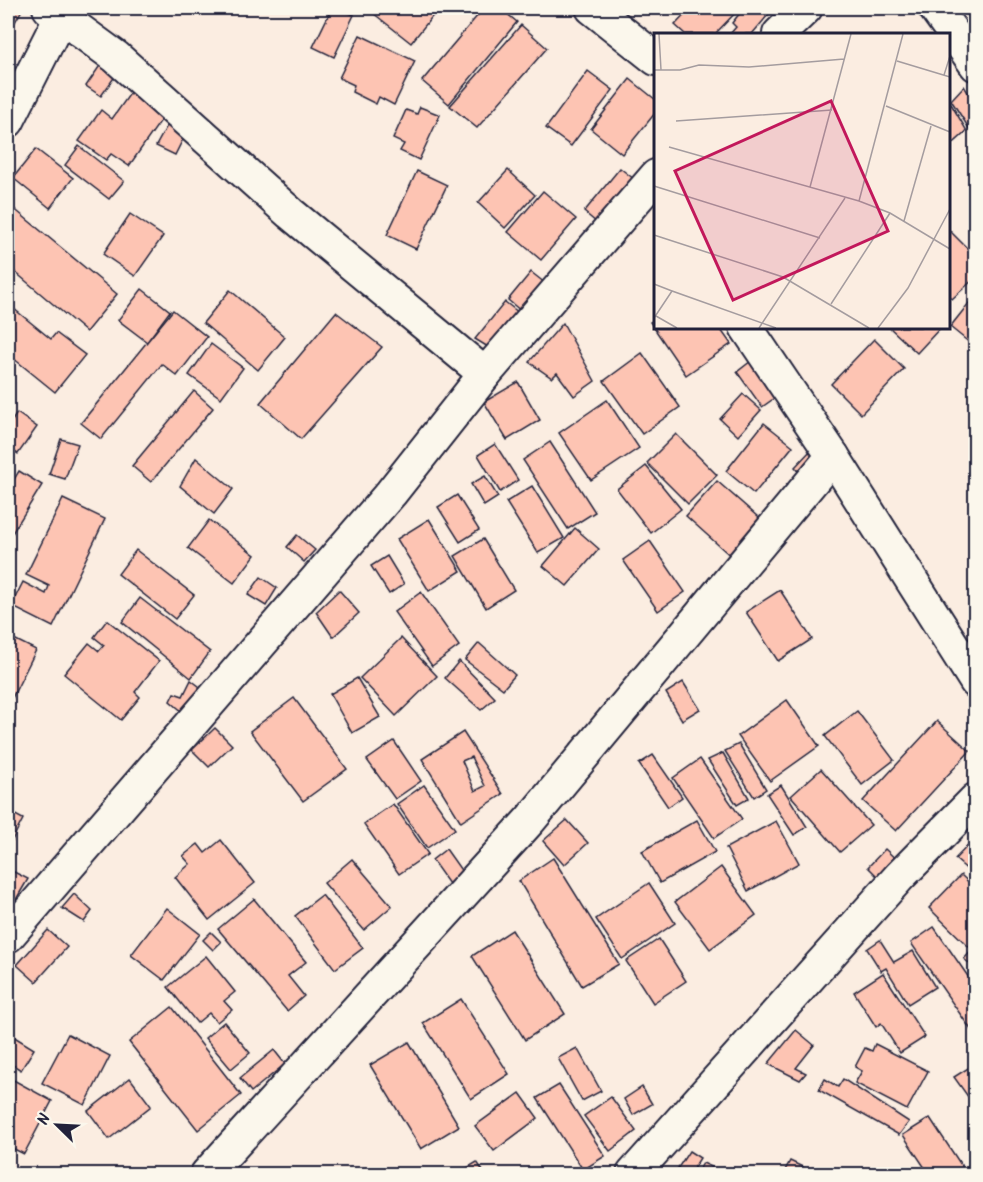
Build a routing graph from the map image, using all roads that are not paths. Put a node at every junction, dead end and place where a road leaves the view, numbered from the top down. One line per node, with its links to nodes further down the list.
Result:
1 (592, 8): 6 (street)
2 (806, 8): 5 (street)
3 (935, 8): 7 (street)
4 (55, 12): 8 (street); 11 (street)
5 (780, 33)
6 (654, 57)
7 (975, 65)
8 (8, 121)
9 (654, 184): 11 (street)
10 (747, 328): 12 (street)
11 (485, 374): 15 (street)
12 (832, 456): 13 (street); 16 (street)
13 (975, 682)
14 (975, 799): 17 (street)
15 (8, 936)
16 (207, 1174)
17 (633, 1174)

